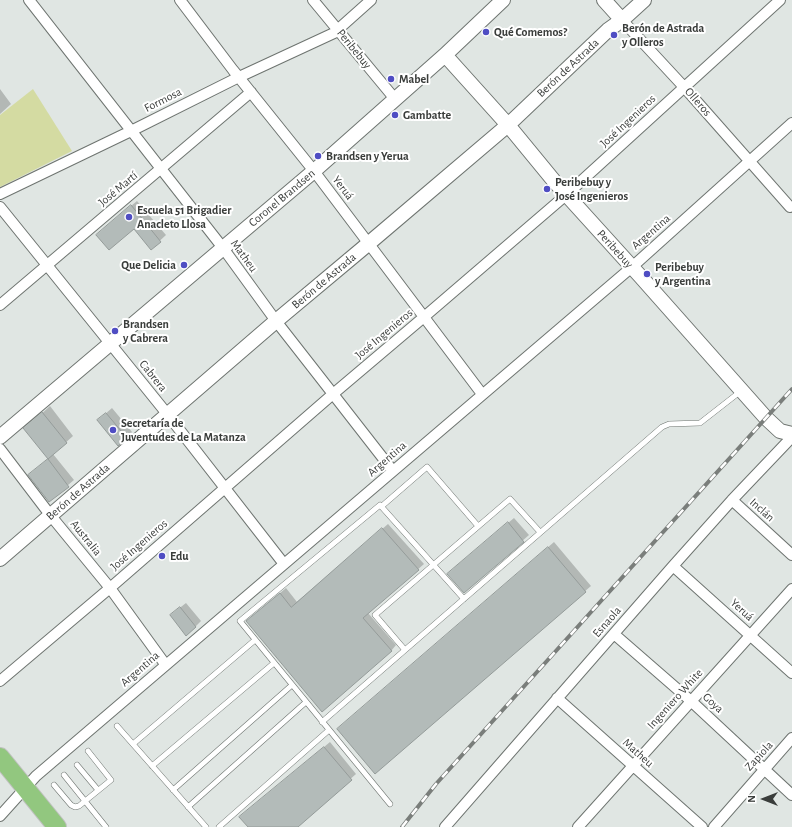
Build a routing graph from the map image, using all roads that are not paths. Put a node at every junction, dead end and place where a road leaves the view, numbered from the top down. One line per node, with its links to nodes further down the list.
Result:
1 (29, 0): 18 (street, Matheu)
2 (180, 0): 12 (street, Yeruá)
3 (313, 0): 10 (street, Peribebuy)
4 (371, 0): 10 (street, Formosa)
5 (604, 0): 9 (street, Olleros)
6 (644, 0): 9 (street, Berón de Astrada)
7 (780, 0): 13 (street, José Ingenieros)
8 (500, 1): 11 (street, Coronel Brandsen)
9 (622, 20): 13 (street, Olleros); 17 (street, Berón de Astrada)
10 (338, 30): 12 (street, Formosa); 15 (street, Peribebuy)
11 (445, 56): 15 (street, Coronel Brandsen); 17 (street, Peribebuy)
12 (239, 77): 14 (street, Yeruá); 18 (street, Formosa)
13 (684, 87): 19 (street, Olleros); 23 (street, José Ingenieros)
14 (251, 92): 20 (street, José Martí); 21 (street, Yeruá)
15 (395, 99): 21 (street, Coronel Brandsen)
16 (792, 123): 19 (street, Argentina)
17 (508, 125): 23 (street, Peribebuy); 26 (street, Berón de Astrada)
18 (132, 131): 20 (street, Matheu); 22 (street, Formosa)
19 (750, 162): 25 (street, Olleros); 29 (street, Argentina)
20 (162, 169): 27 (street, Matheu); 28 (street, José Martí)
21 (314, 171): 26 (street, Yeruá); 27 (street, Coronel Brandsen)
22 (0, 194)
23 (566, 195): 29 (street, Peribebuy); 31 (street, José Ingenieros)
24 (0, 207): 28 (street, Cabrera)
25 (790, 207)
26 (368, 244): 31 (street, Yeruá); 32 (street, Berón de Astrada)
27 (223, 248): 32 (street, Matheu); 33 (street, Coronel Brandsen)
28 (47, 265): 30 (street, José Martí); 33 (street, Cabrera)
29 (632, 267): 34 (street, Peribebuy); 36 (street, Argentina)
30 (0, 305)
31 (424, 317): 35 (street, José Ingenieros); 36 (street, Yeruá)
32 (276, 321): 35 (street, Matheu); 37 (street, Berón de Astrada)
33 (110, 343): 37 (street, Cabrera); 39 (street, Coronel Brandsen)
34 (741, 391): 38 (street, Peribebuy); 48 (lane)
35 (333, 394): 42 (street, Matheu); 43 (street, José Ingenieros)
36 (482, 394): 42 (street, Argentina)
37 (168, 414): 43 (street, Cabrera); 46 (street, Berón de Astrada)
38 (792, 434)
39 (0, 437)
40 (792, 437): 44 (street, Esnaola)
41 (0, 449): 46 (street, Australia)
42 (393, 471): 51 (street, Argentina)
43 (225, 488): 51 (street, Cabrera); 54 (street, José Ingenieros)
44 (732, 500): 49 (street, Inclán); 53 (street, Esnaola)
45 (382, 506): 47 (lane); 52 (lane); 59 (lane)
46 (51, 516): 50 (street, Berón de Astrada); 54 (street, Australia)
47 (478, 526): 48 (lane); 52 (lane)
48 (540, 532): 56 (lane)
49 (792, 555)
50 (0, 559)
51 (284, 564): 62 (street, Argentina)
52 (433, 565): 56 (lane); 60 (lane)
53 (674, 566): 57 (street, Esnaola); 58 (street, Yeruá)
54 (110, 588): 62 (street, Australia); 64 (street, José Ingenieros)
55 (792, 589): 58 (street, Ingeniero White)
56 (464, 599): 60 (lane)
57 (614, 634): 66 (street, Esnaola); 67 (street, Goya)
58 (750, 635): 63 (street, Yeruá); 67 (street, Ingeniero White)
59 (255, 640): 61 (lane); 73 (lane)
60 (404, 650): 69 (lane)
61 (274, 663): 65 (lane); 77 (lane)
62 (165, 664): 82 (street, Argentina)
63 (792, 673)
64 (0, 681)
65 (292, 685): 68 (lane); 84 (lane)
66 (557, 698): 78 (street, Matheu); 94 (street, Esnaola)
67 (691, 701): 78 (street, Ingeniero White); 79 (street, Goya)
68 (306, 702): 69 (lane); 88 (lane)
69 (322, 722): 71 (lane)
70 (117, 726): 73 (lane)
71 (329, 730): 87 (lane); 93 (lane)
72 (792, 738): 79 (street, Zapiola)
73 (133, 744): 77 (lane)
74 (88, 751): 83 (lane)
75 (0, 757): 82 (highway)
76 (76, 765): 83 (lane)
77 (152, 766): 84 (lane)
78 (633, 766): 95 (street, Ingeniero White); 96 (street, Matheu)
79 (764, 769): 85 (street, Goya); 97 (street, Zapiola)
80 (64, 775): 86 (lane)
81 (54, 785): 86 (lane)
82 (25, 788): 89 (street, Argentina); 90 (highway)
83 (98, 790): 86 (lane)
84 (173, 790): 88 (lane)
85 (792, 794)
86 (85, 801): 91 (lane)
87 (390, 804)
88 (188, 807): 92 (lane)
89 (0, 816)
90 (57, 827)
91 (106, 827)
92 (206, 827)
93 (219, 827)
94 (446, 827)
95 (578, 827)
96 (702, 827)
97 (714, 827)

